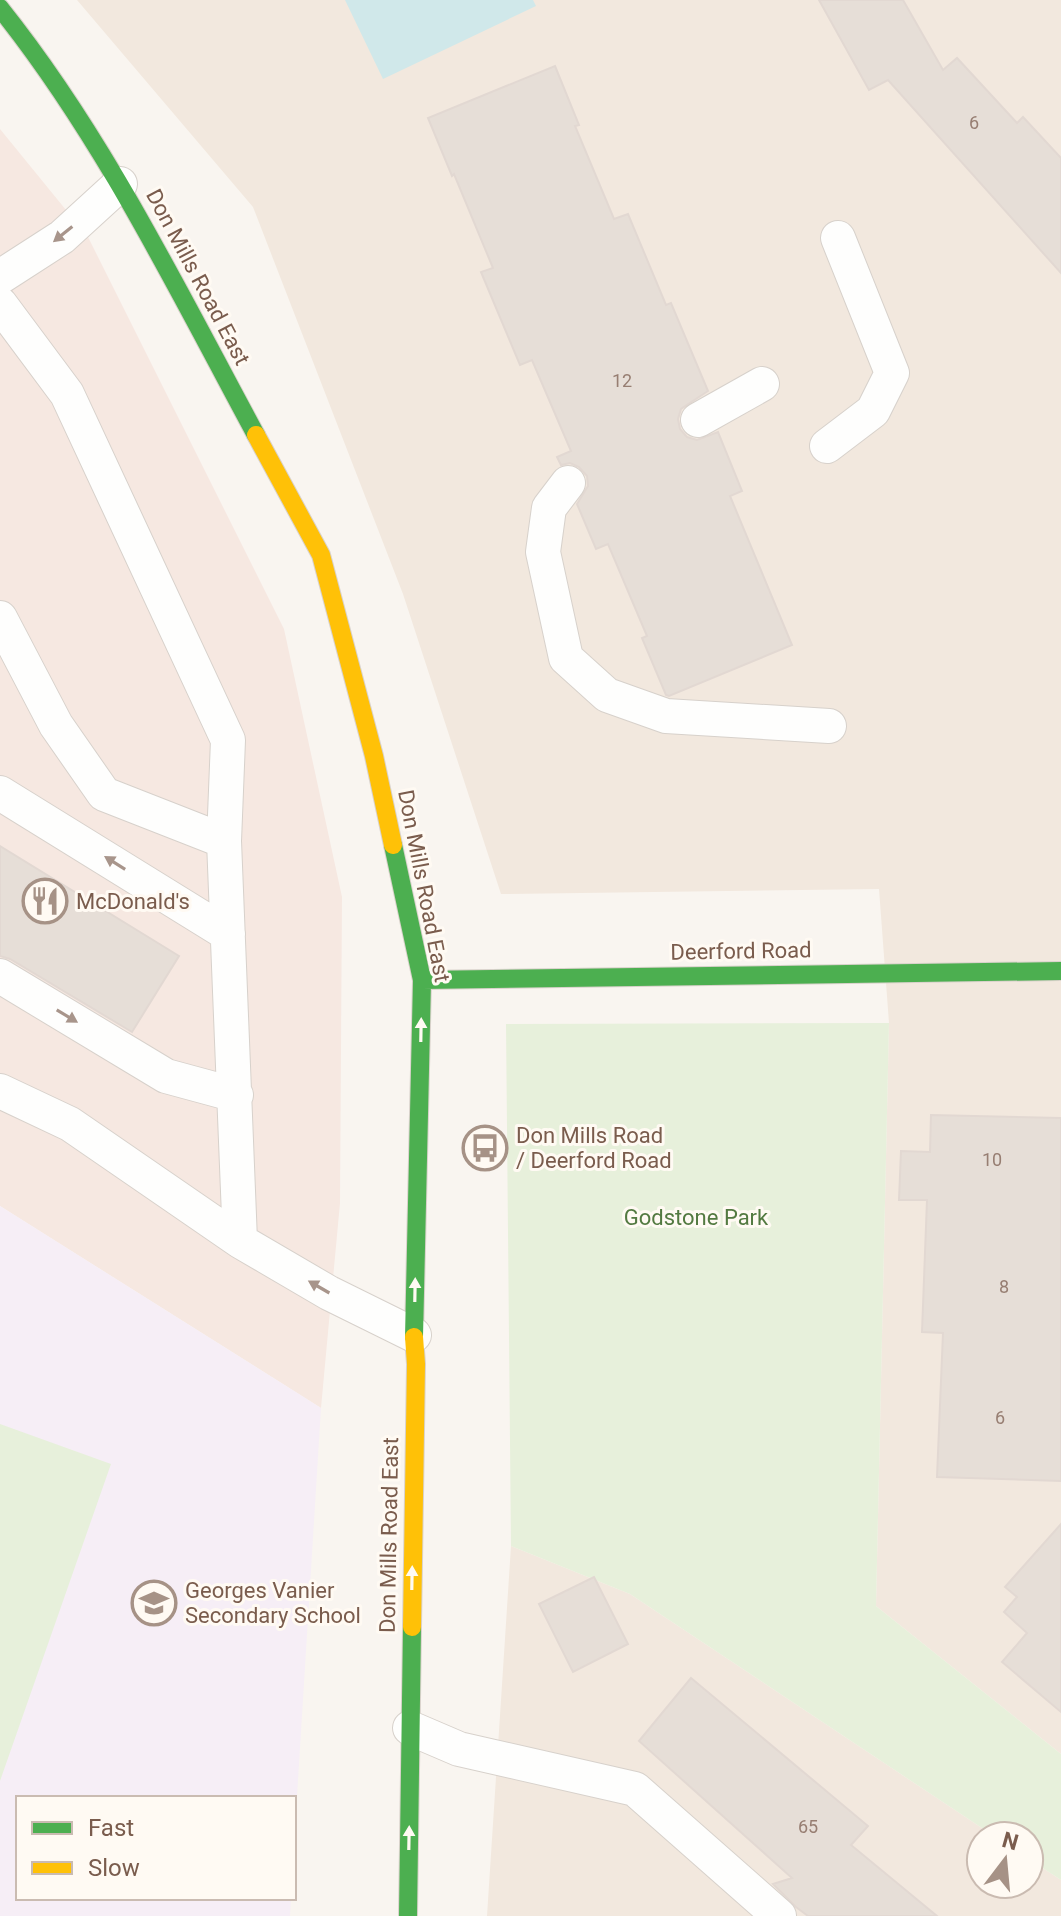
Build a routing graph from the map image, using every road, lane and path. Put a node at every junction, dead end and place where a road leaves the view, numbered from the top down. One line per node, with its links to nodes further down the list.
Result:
1 (0, 8): 2 (main road, Don Mills Road East)
2 (120, 184): 4 (lane, one-way to 4); 17 (main road, Don Mills Road East)
3 (838, 238): 8 (lane)
4 (0, 277)
5 (0, 304): 13 (lane)
6 (762, 384): 7 (lane)
7 (698, 420)
8 (827, 446)
9 (568, 483): 11 (lane)
10 (0, 618): 13 (lane)
11 (829, 726)
12 (0, 793): 14 (lane, one-way to 12)
13 (224, 841): 14 (lane)
14 (228, 934): 19 (lane)
15 (1061, 971): 17 (main road, Deerford Road)
16 (0, 976): 19 (lane, one-way to 19)
17 (422, 980): 21 (main road, Don Mills Road East, one-way to 17)
18 (0, 1091): 20 (lane)
19 (236, 1095): 20 (lane)
20 (240, 1241): 21 (lane, one-way to 20)
21 (414, 1335): 22 (main road, Don Mills Road East, one-way to 21)
22 (410, 1728): 23 (main road, Don Mills Road East, one-way to 22); 24 (lane)
23 (408, 1916)
24 (779, 1916)

